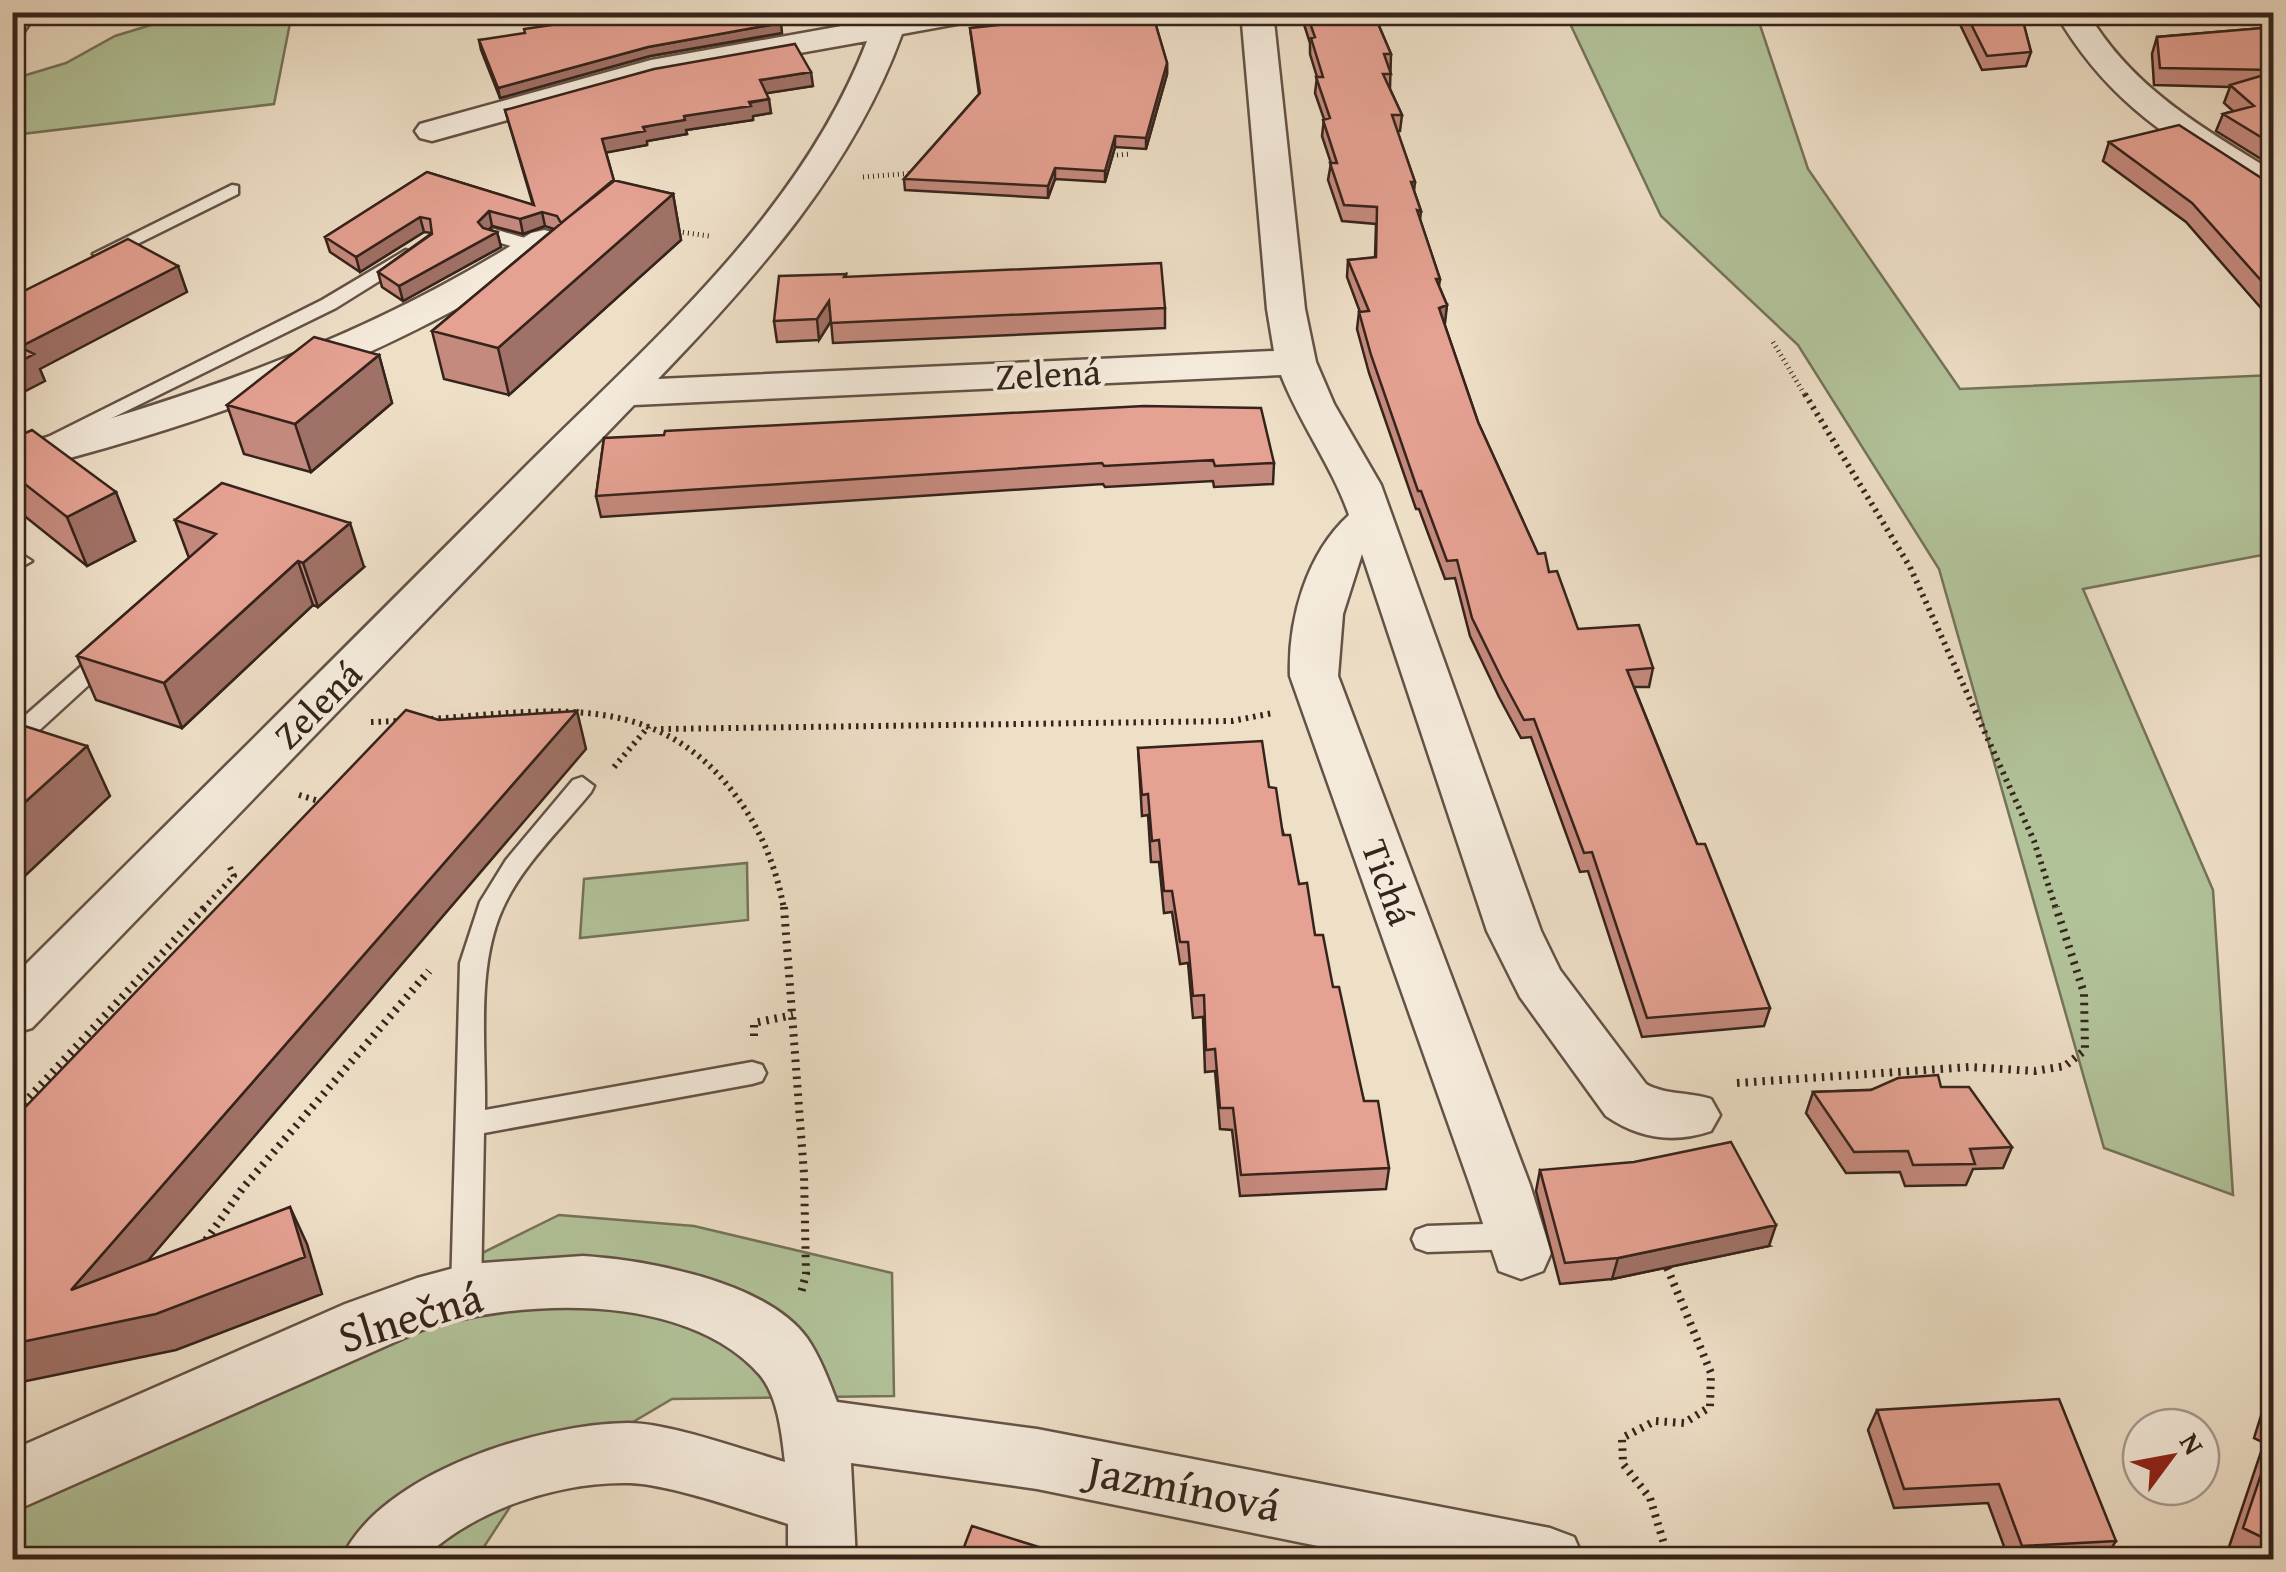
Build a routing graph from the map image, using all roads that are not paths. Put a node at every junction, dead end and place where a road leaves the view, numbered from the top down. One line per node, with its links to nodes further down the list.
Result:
1 (22, 12): 6 (street)
2 (973, 12): 5 (street)
3 (1257, 12): 14 (street)
4 (2072, 12): 8 (street)
5 (892, 19): 7 (street); 15 (street, Zelená)
6 (12, 26)
7 (432, 131)
8 (2274, 188)
9 (232, 190): 13 (lane)
10 (494, 235): 12 (lane)
11 (426, 241): 16 (lane)
12 (540, 244): 16 (street)
13 (80, 265)
14 (1296, 362): 15 (street, Zelená); 17 (street)
15 (620, 393): 21 (street, Zelená)
16 (15, 459)
17 (1372, 519): 23 (street); 26 (street, Tichá)
18 (120, 643): 19 (lane)
19 (12, 742)
20 (594, 780): 24 (lane)
21 (12, 1013)
22 (752, 1074): 24 (lane)
23 (1690, 1116)
24 (470, 1124): 27 (lane)
25 (1427, 1238): 26 (lane)
26 (1518, 1244)
27 (466, 1292): 28 (street, Slnečná); 29 (street, Slnečná)
28 (816, 1429): 30 (street, Slnečná); 32 (street, Jazmínová)
29 (12, 1482)
30 (822, 1531): 31 (street, Slnečná)
31 (375, 1560)
32 (1550, 1560)

